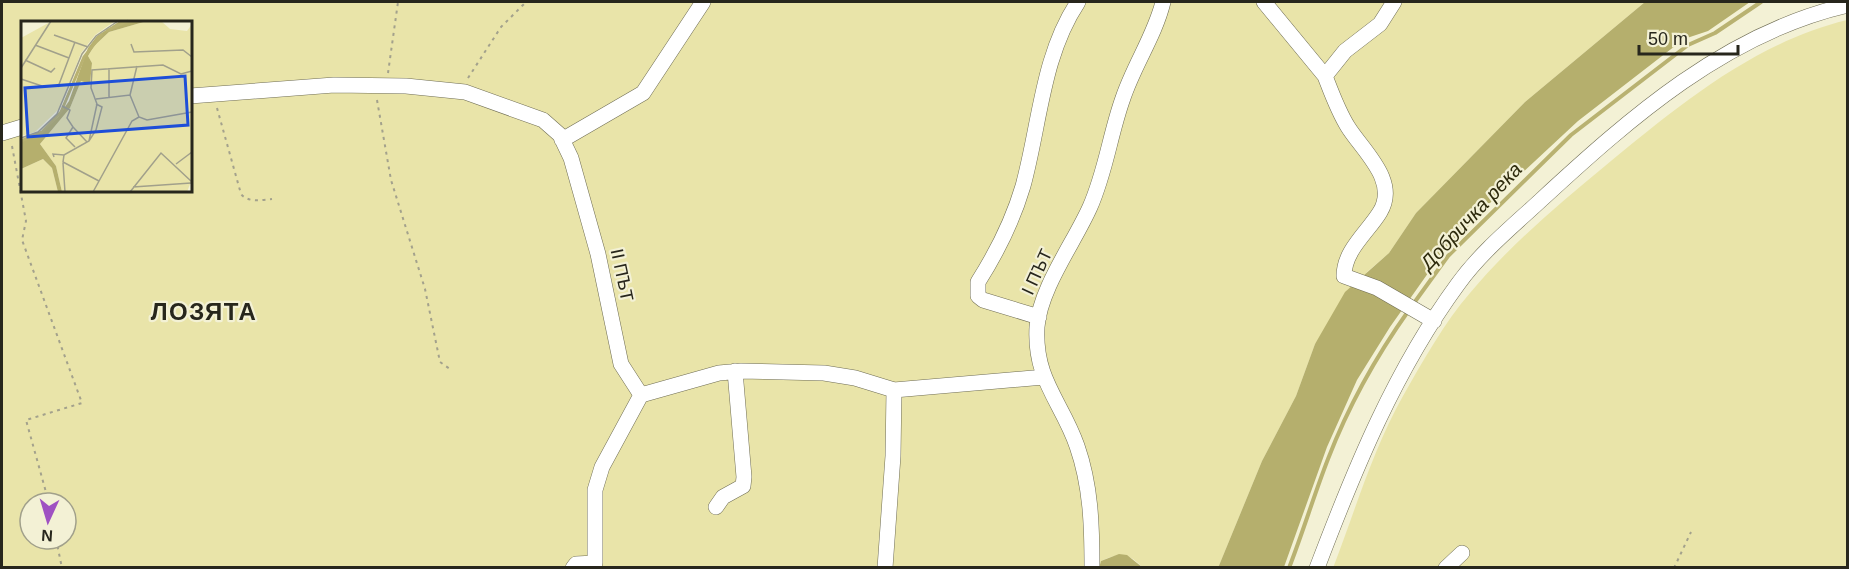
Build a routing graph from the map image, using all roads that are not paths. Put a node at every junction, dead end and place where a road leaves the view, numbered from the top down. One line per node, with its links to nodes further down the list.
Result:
1 (703, 2): 9 (street)
2 (1078, 2): 10 (street)
3 (1163, 2): 10 (street, І ПЪТ)
4 (1264, 2): 7 (street)
5 (1394, 2): 7 (street)
6 (1848, 5): 11 (street)
7 (1325, 76): 11 (street)
8 (192, 96): 9 (street, ІІ ПЪТ)
9 (562, 140): 15 (street, ІІ ПЪТ)
10 (1039, 317): 13 (street, І ПЪТ)
11 (1434, 321): 21 (street)
12 (735, 371): 14 (street); 15 (street); 16 (street)
13 (1044, 377): 14 (street); 20 (street, І ПЪТ)
14 (894, 390): 19 (street)
15 (640, 395): 18 (street)
16 (716, 507)
17 (1462, 553): 22 (street)
18 (573, 567)
19 (885, 567)
20 (1092, 567)
21 (1317, 567)
22 (1446, 567)

